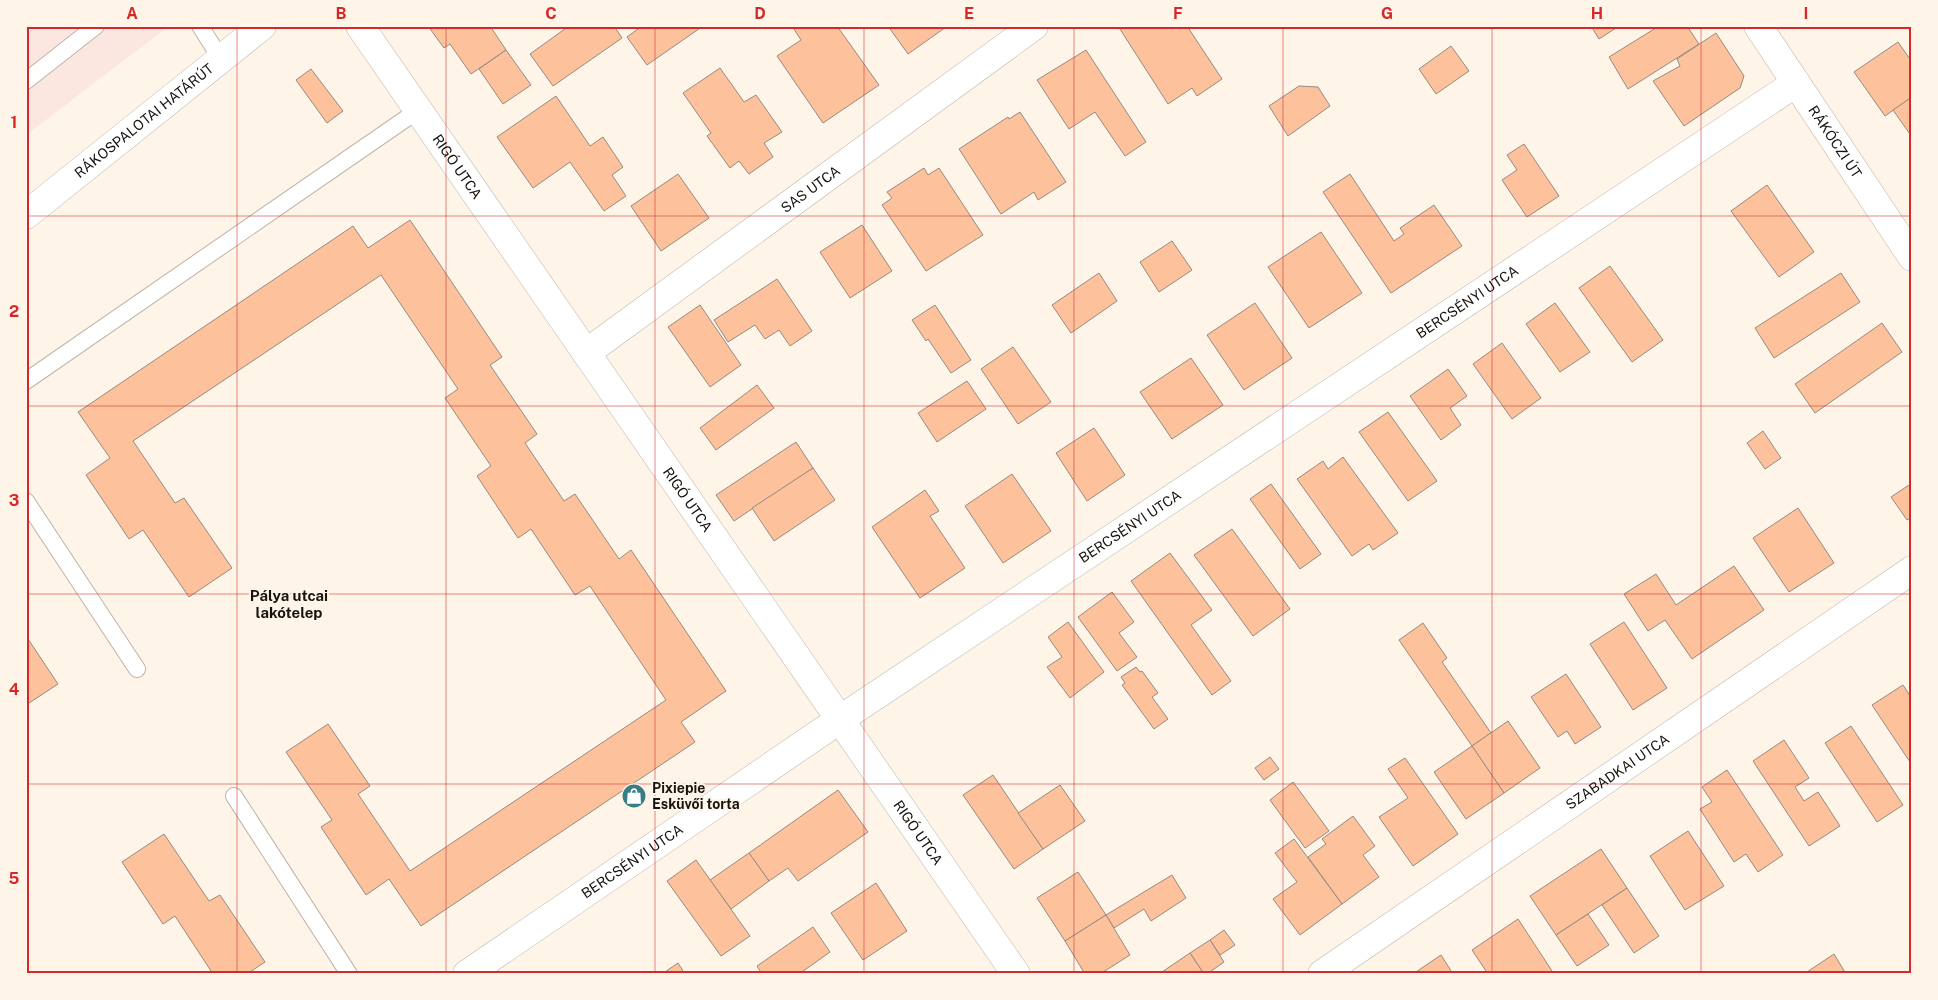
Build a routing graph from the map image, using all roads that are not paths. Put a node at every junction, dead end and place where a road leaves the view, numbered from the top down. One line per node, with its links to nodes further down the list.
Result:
1 (96, 26): 8 (lane)
2 (200, 26): 7 (lane)
3 (262, 26): 7 (street, RÁKOSPALOTAI HATÁRÚT)
4 (360, 26): 10 (street, RIGÓ UTCA)
5 (1034, 26): 13 (street, SAS UTCA)
6 (1758, 26): 9 (street, RÁKÓCZI ÚT)
7 (221, 59): 11 (street, RÁKOSPALOTAI HATÁRÚT)
8 (26, 81)
9 (1796, 83): 12 (street, RÁKÓCZI ÚT); 18 (street, BERCSÉNYI UTCA)
10 (417, 111): 13 (street, RIGÓ UTCA); 14 (lane)
11 (26, 215)
12 (1912, 257)
13 (586, 353): 18 (street, RIGÓ UTCA)
14 (26, 381)
15 (26, 501): 17 (lane)
16 (1912, 570): 23 (street, SZABADKAI UTCA)
17 (137, 669)
18 (840, 720): 21 (street, BERCSÉNYI UTCA); 22 (street, RIGÓ UTCA)
19 (234, 796): 20 (lane)
20 (349, 974)
21 (467, 974)
22 (1016, 974)
23 (1322, 974)

